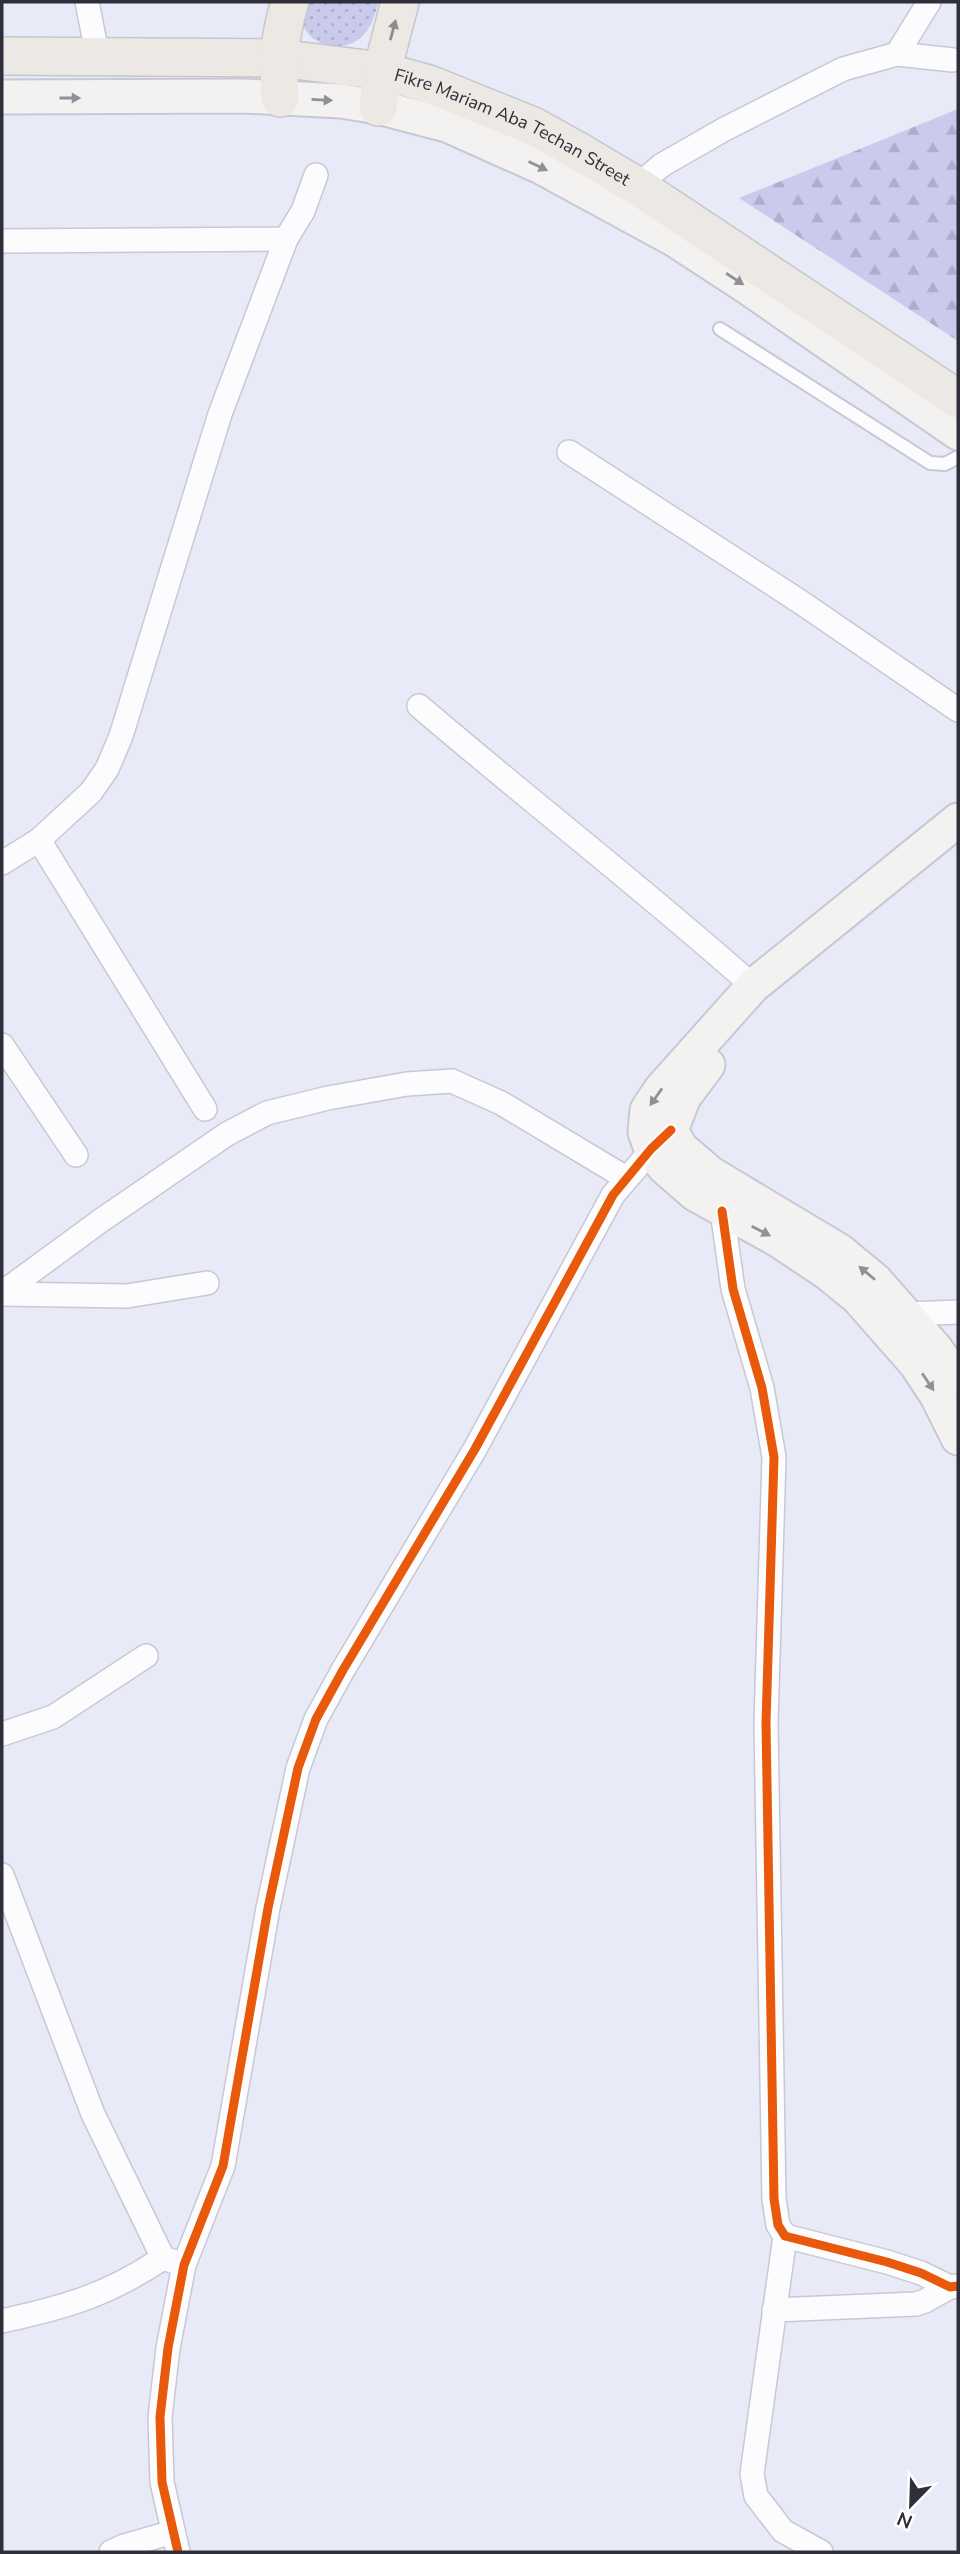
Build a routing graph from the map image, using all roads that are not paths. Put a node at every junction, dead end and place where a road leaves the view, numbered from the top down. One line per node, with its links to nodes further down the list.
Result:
1 (87, 2): 7 (street)
2 (290, 2): 8 (main road)
3 (400, 2): 10 (main road, one-way to 3)
4 (929, 2): 5 (street)
5 (897, 54): 9 (street); 14 (street)
6 (2, 56): 7 (main road, Fikre Mariam Aba Techan Street)
7 (98, 58): 8 (main road, Fikre Mariam Aba Techan Street)
8 (278, 58): 10 (main road, Fikre Mariam Aba Techan Street); 12 (main road)
9 (953, 60)
10 (380, 89): 12 (main road, one-way to 10); 14 (main road, Fikre Mariam Aba Techan Street); 19 (main road, one-way to 19)
11 (2, 97): 12 (main road, one-way to 12)
12 (280, 98)
13 (316, 175): 15 (street)
14 (637, 186): 18 (main road, Fikre Mariam Aba Techan Street)
15 (286, 239): 16 (street); 25 (street)
16 (2, 241)
17 (720, 329): 21 (lane)
18 (958, 399)
19 (958, 433)
20 (569, 452): 23 (street)
21 (958, 457)
22 (419, 706): 28 (street)
23 (958, 710)
24 (958, 820): 28 (main road)
25 (39, 840): 27 (street); 30 (street)
26 (958, 847): 31 (main road)
27 (2, 863)
28 (753, 986): 31 (main road, one-way to 31)
29 (2, 1045): 32 (street)
30 (205, 1109)
31 (661, 1139): 33 (street); 34 (main road); 38 (main road, one-way to 31)
32 (76, 1156)
33 (626, 1178): 36 (street); 45 (street)
34 (722, 1211): 40 (main road, one-way to 40); 44 (street)
35 (207, 1283): 36 (street)
36 (2, 1293)
37 (958, 1312): 38 (street)
38 (907, 1314): 39 (main road)
39 (958, 1381)
40 (958, 1437)
41 (146, 1656): 42 (street)
42 (2, 1734)
43 (2, 1875): 45 (street)
44 (785, 2236): 46 (street); 47 (street)
45 (174, 2262): 48 (street); 49 (street)
46 (954, 2287): 47 (street)
47 (774, 2310): 51 (street)
48 (2, 2321)
49 (176, 2542): 50 (street)
50 (111, 2552)
51 (821, 2552)

